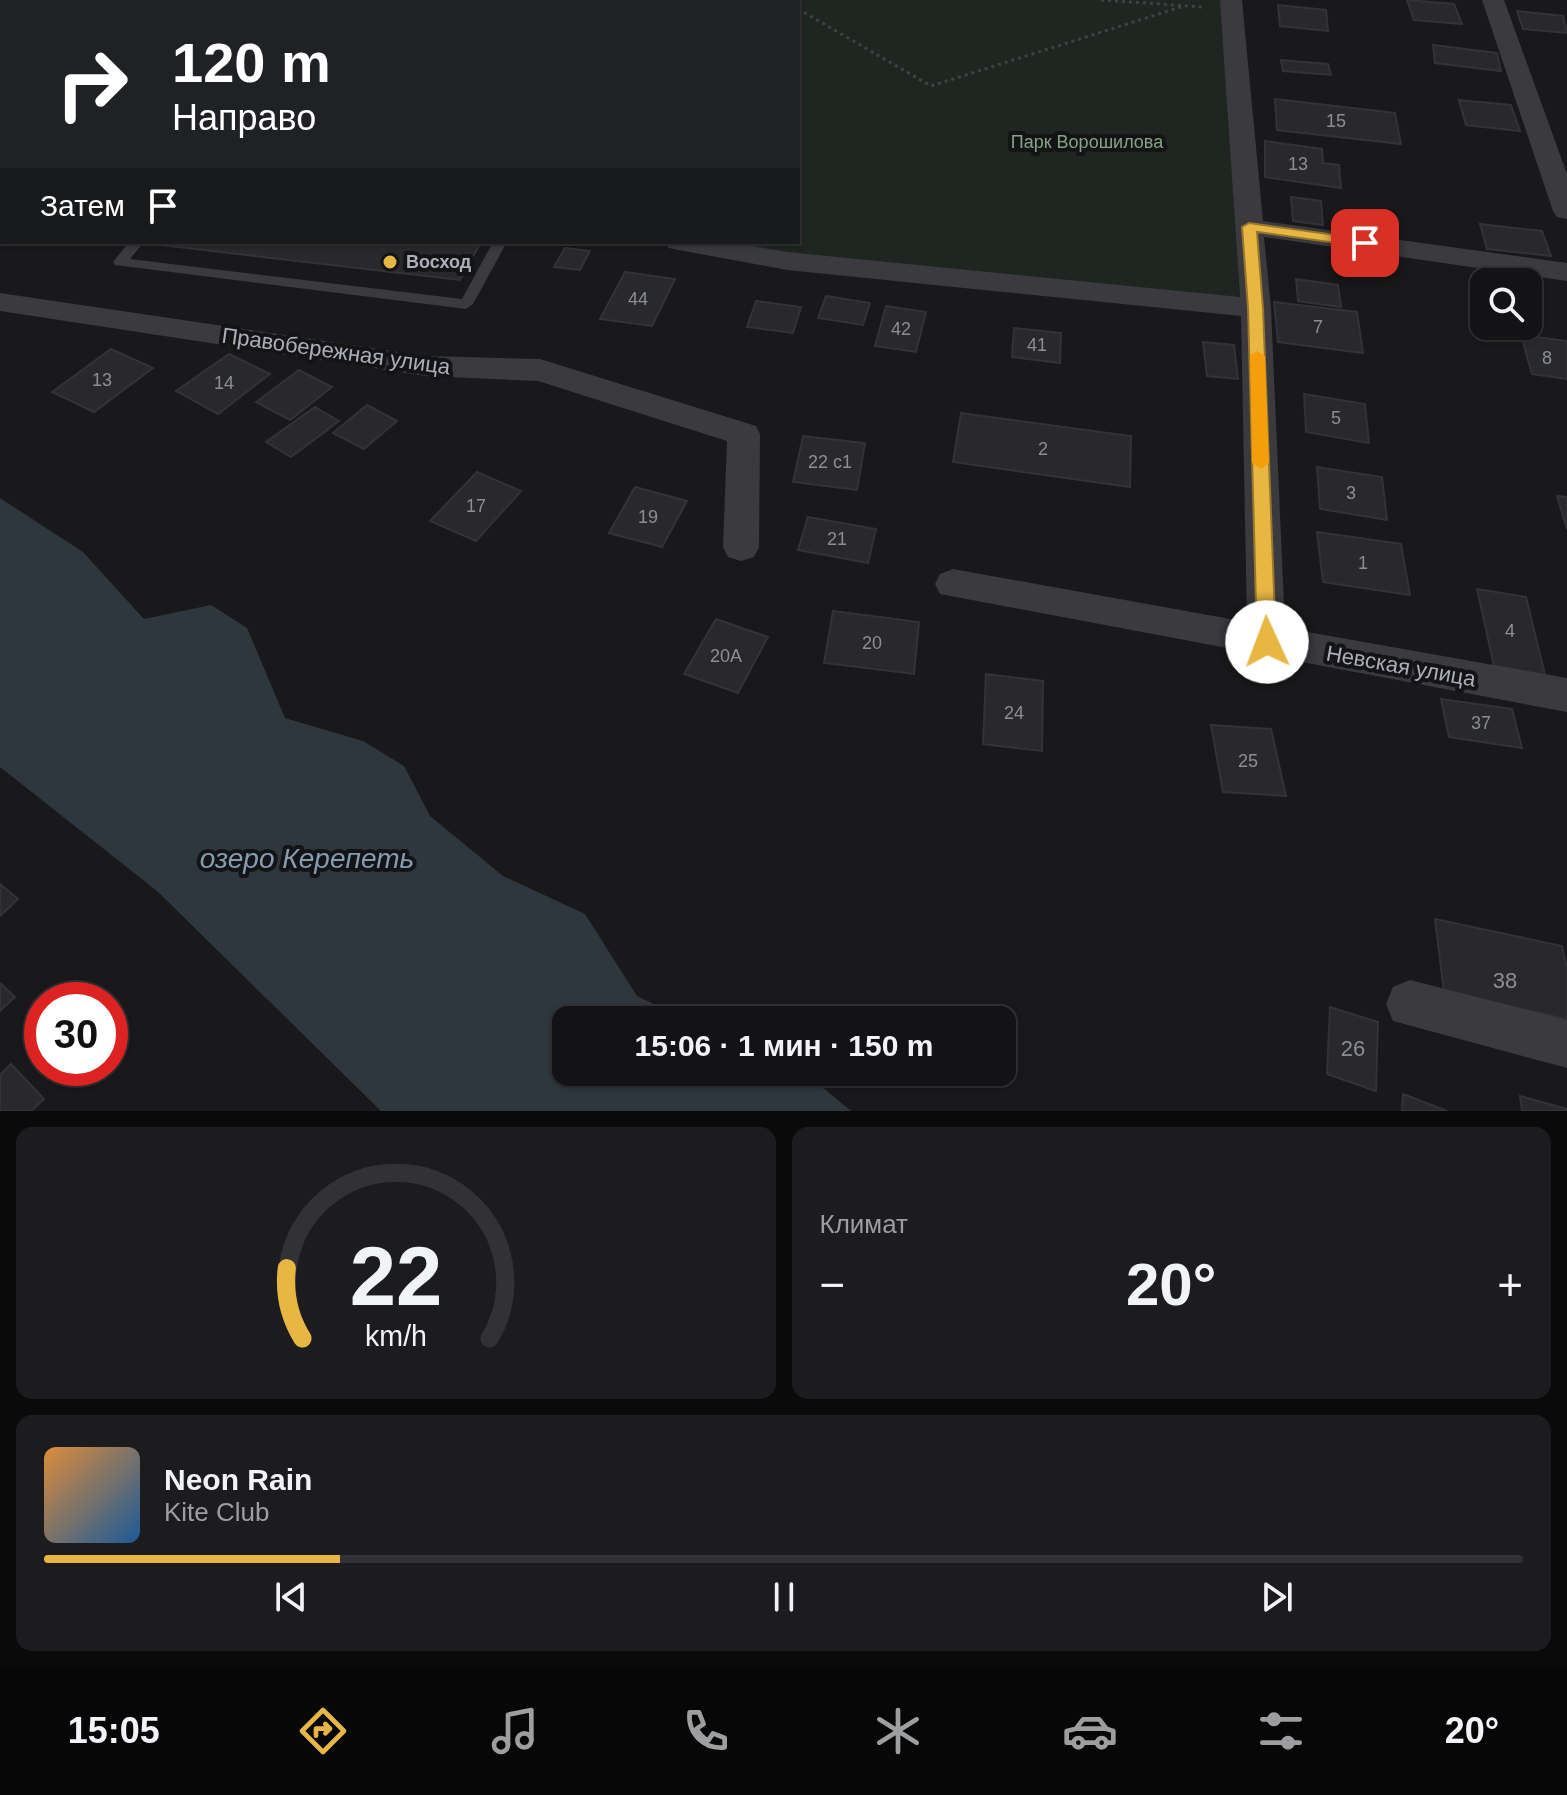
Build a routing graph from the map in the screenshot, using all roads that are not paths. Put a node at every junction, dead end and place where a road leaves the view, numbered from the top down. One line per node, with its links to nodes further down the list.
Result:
1 (1493, 0): 3 (street)
2 (1220, 4): 4 (street)
3 (1567, 211)
4 (1249, 227): 8 (street); 10 (street)
5 (135, 244): 6 (lane)
6 (499, 244)
7 (690, 244): 10 (street)
8 (1567, 272)
9 (0, 302): 11 (street, Правобережная улица)
10 (1256, 308): 13 (street)
11 (741, 547)
12 (953, 584): 13 (street, Невская улица)
13 (1267, 642): 14 (street, Невская улица)
14 (1567, 695)
15 (1410, 1004): 16 (street)
16 (1567, 1044)

